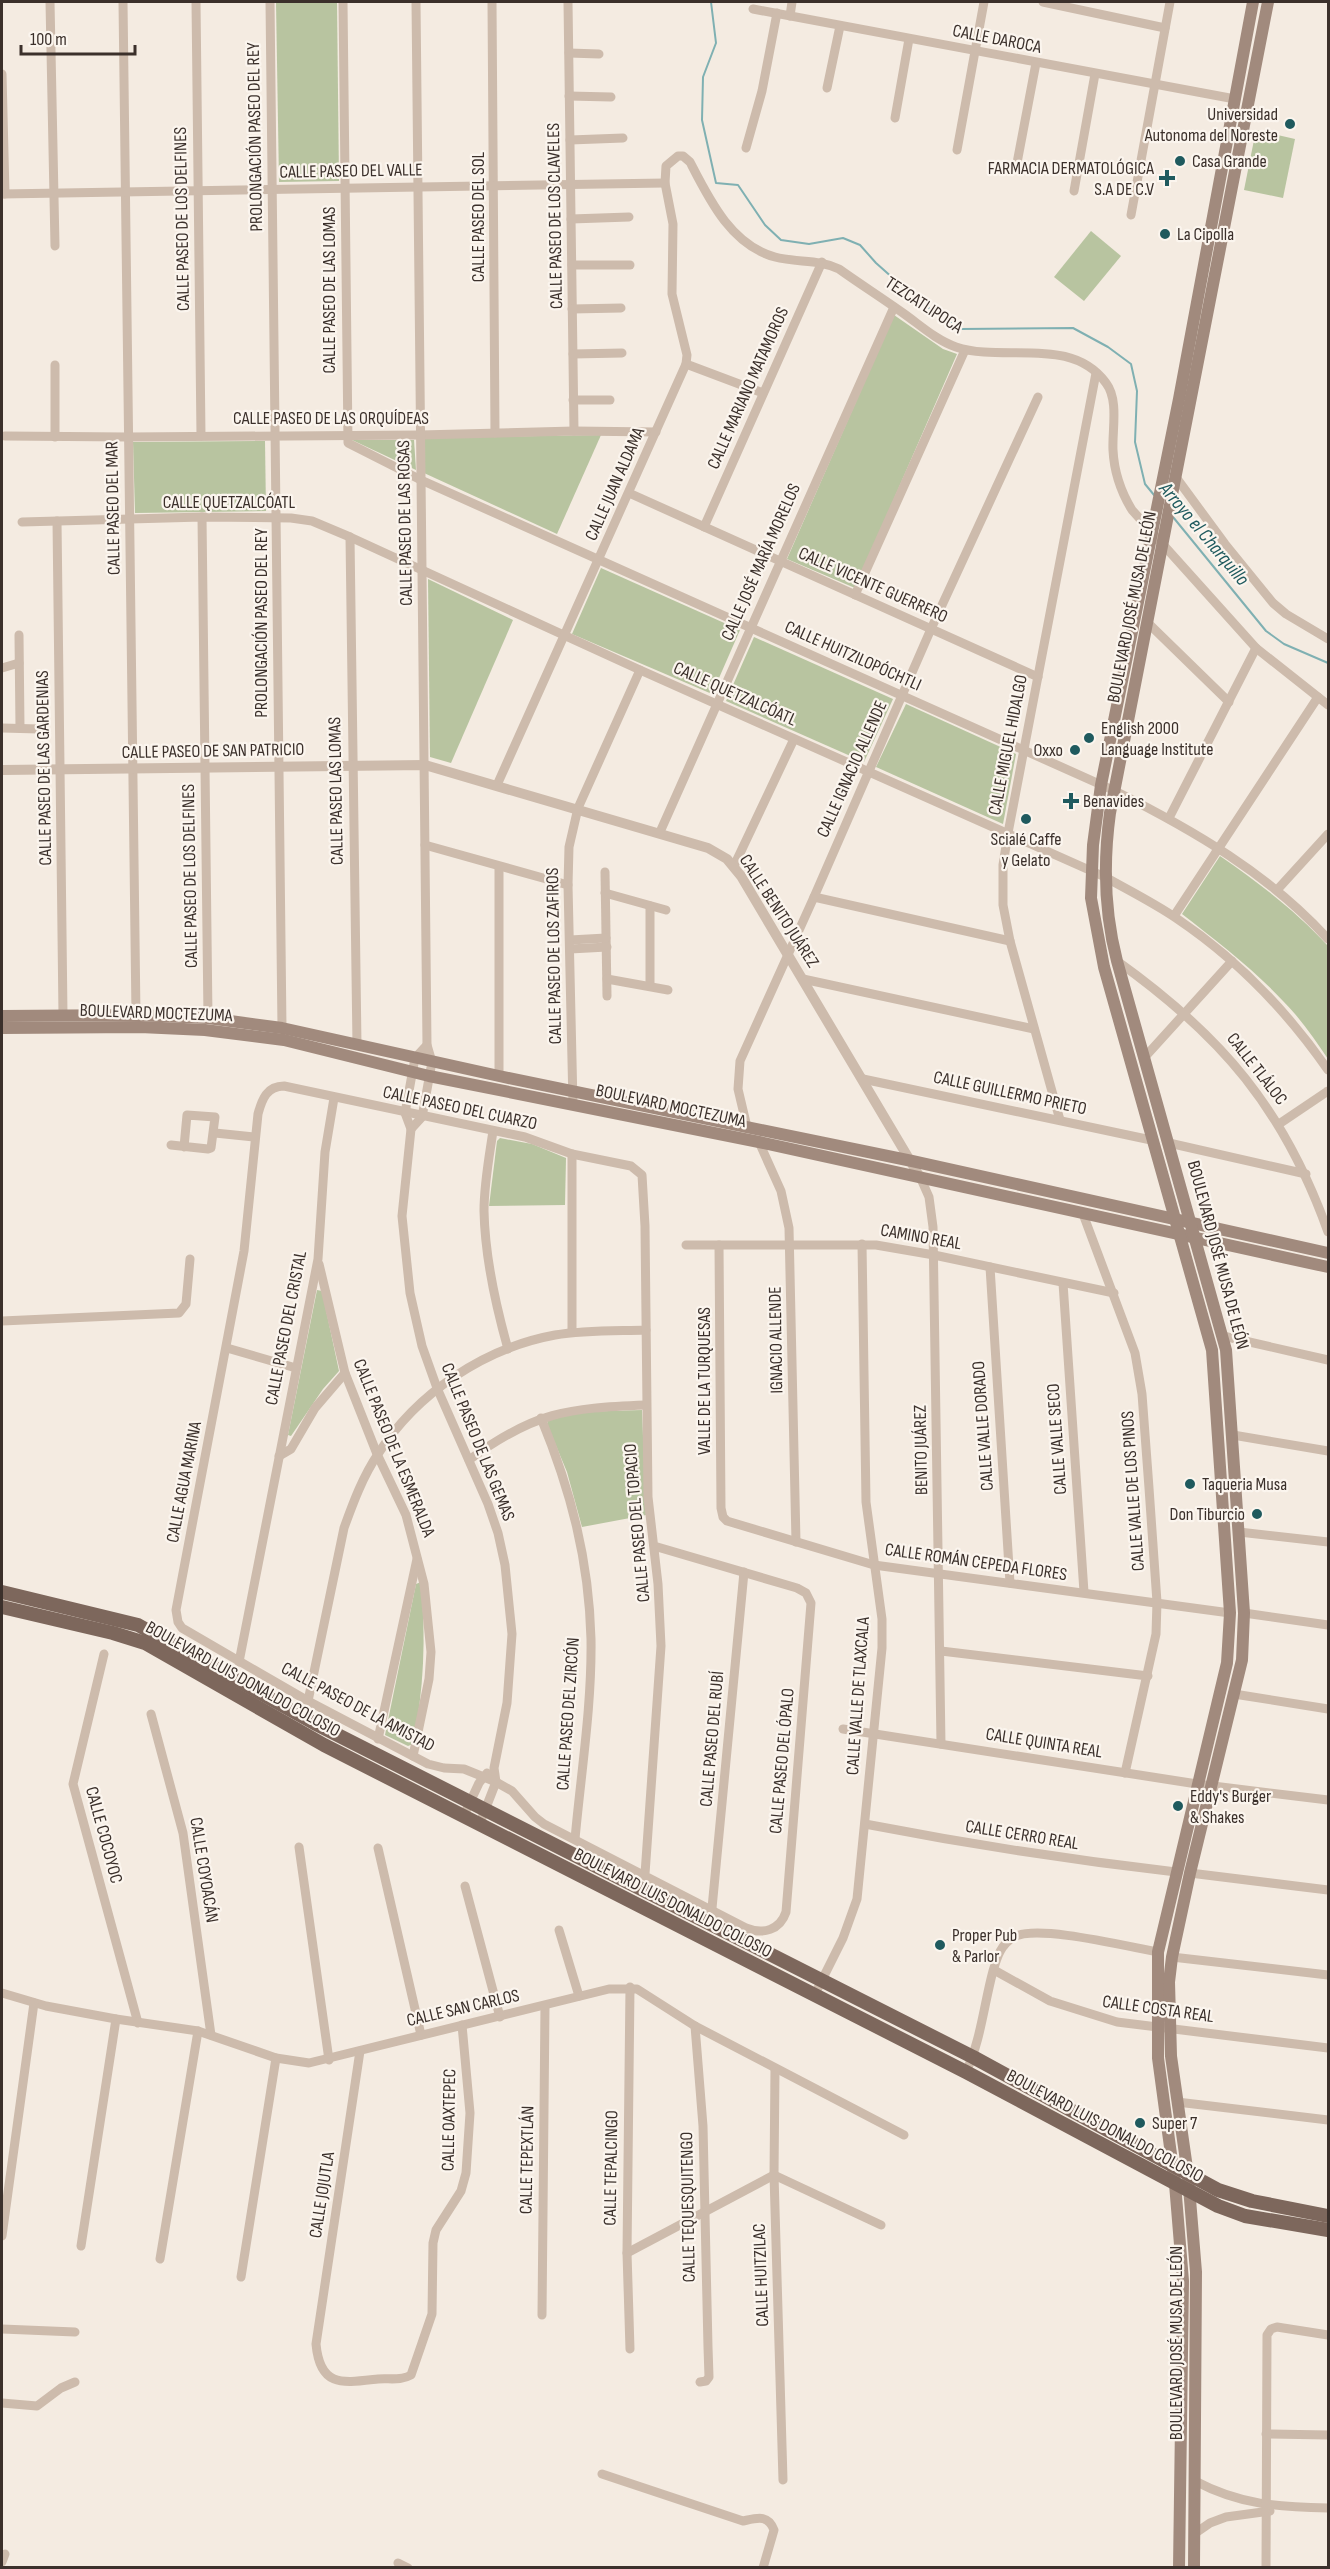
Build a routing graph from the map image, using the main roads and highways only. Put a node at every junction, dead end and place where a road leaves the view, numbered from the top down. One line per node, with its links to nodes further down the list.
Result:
1 (1253, 2): 3 (main road, BOULEVARD JOSÉ MUSA DE LEÓN)
2 (1268, 2): 3 (main road, BOULEVARD JOSÉ MUSA DE LEÓN)
3 (1158, 534): 6 (main road, BOULEVARD JOSÉ MUSA DE LEÓN); 7 (main road, BOULEVARD JOSÉ MUSA DE LEÓN)
4 (2, 1016): 6 (main road, BOULEVARD MOCTEZUMA)
5 (2, 1028): 8 (main road, BOULEVARD MOCTEZUMA)
6 (1173, 1220): 7 (main road, BOULEVARD MOCTEZUMA); 8 (main road, BOULEVARD JOSÉ MUSA DE LEÓN)
7 (1191, 1223): 9 (main road, BOULEVARD JOSÉ MUSA DE LEÓN); 10 (main road, BOULEVARD MOCTEZUMA)
8 (1178, 1235): 9 (main road, BOULEVARD MOCTEZUMA); 16 (main road, BOULEVARD JOSÉ MUSA DE LEÓN)
9 (1195, 1238): 11 (main road, BOULEVARD MOCTEZUMA); 17 (main road, BOULEVARD JOSÉ MUSA DE LEÓN)
10 (1329, 1253)
11 (1329, 1267)
12 (2, 1592): 14 (main road, BOULEVARD LUIS DONALDO COLOSIO)
13 (2, 1607): 14 (main road, BOULEVARD LUIS DONALDO COLOSIO)
14 (467, 1809): 15 (main road, BOULEVARD LUIS DONALDO COLOSIO)
15 (483, 1817): 16 (main road, BOULEVARD LUIS DONALDO COLOSIO); 18 (main road, BOULEVARD LUIS DONALDO COLOSIO)
16 (1173, 2167): 17 (main road, BOULEVARD LUIS DONALDO COLOSIO); 18 (main road, BOULEVARD JOSÉ MUSA DE LEÓN)
17 (1188, 2175): 19 (main road, BOULEVARD JOSÉ MUSA DE LEÓN); 20 (main road, BOULEVARD LUIS DONALDO COLOSIO)
18 (1175, 2184): 19 (main road, BOULEVARD LUIS DONALDO COLOSIO); 22 (main road, BOULEVARD JOSÉ MUSA DE LEÓN)
19 (1189, 2191): 21 (main road, BOULEVARD LUIS DONALDO COLOSIO); 23 (main road, BOULEVARD JOSÉ MUSA DE LEÓN)
20 (1329, 2216)
21 (1329, 2230)
22 (1181, 2426): 23 (main road); 24 (main road, BOULEVARD JOSÉ MUSA DE LEÓN)
23 (1195, 2426): 25 (main road, BOULEVARD JOSÉ MUSA DE LEÓN)
24 (1179, 2568)
25 (1194, 2568)

